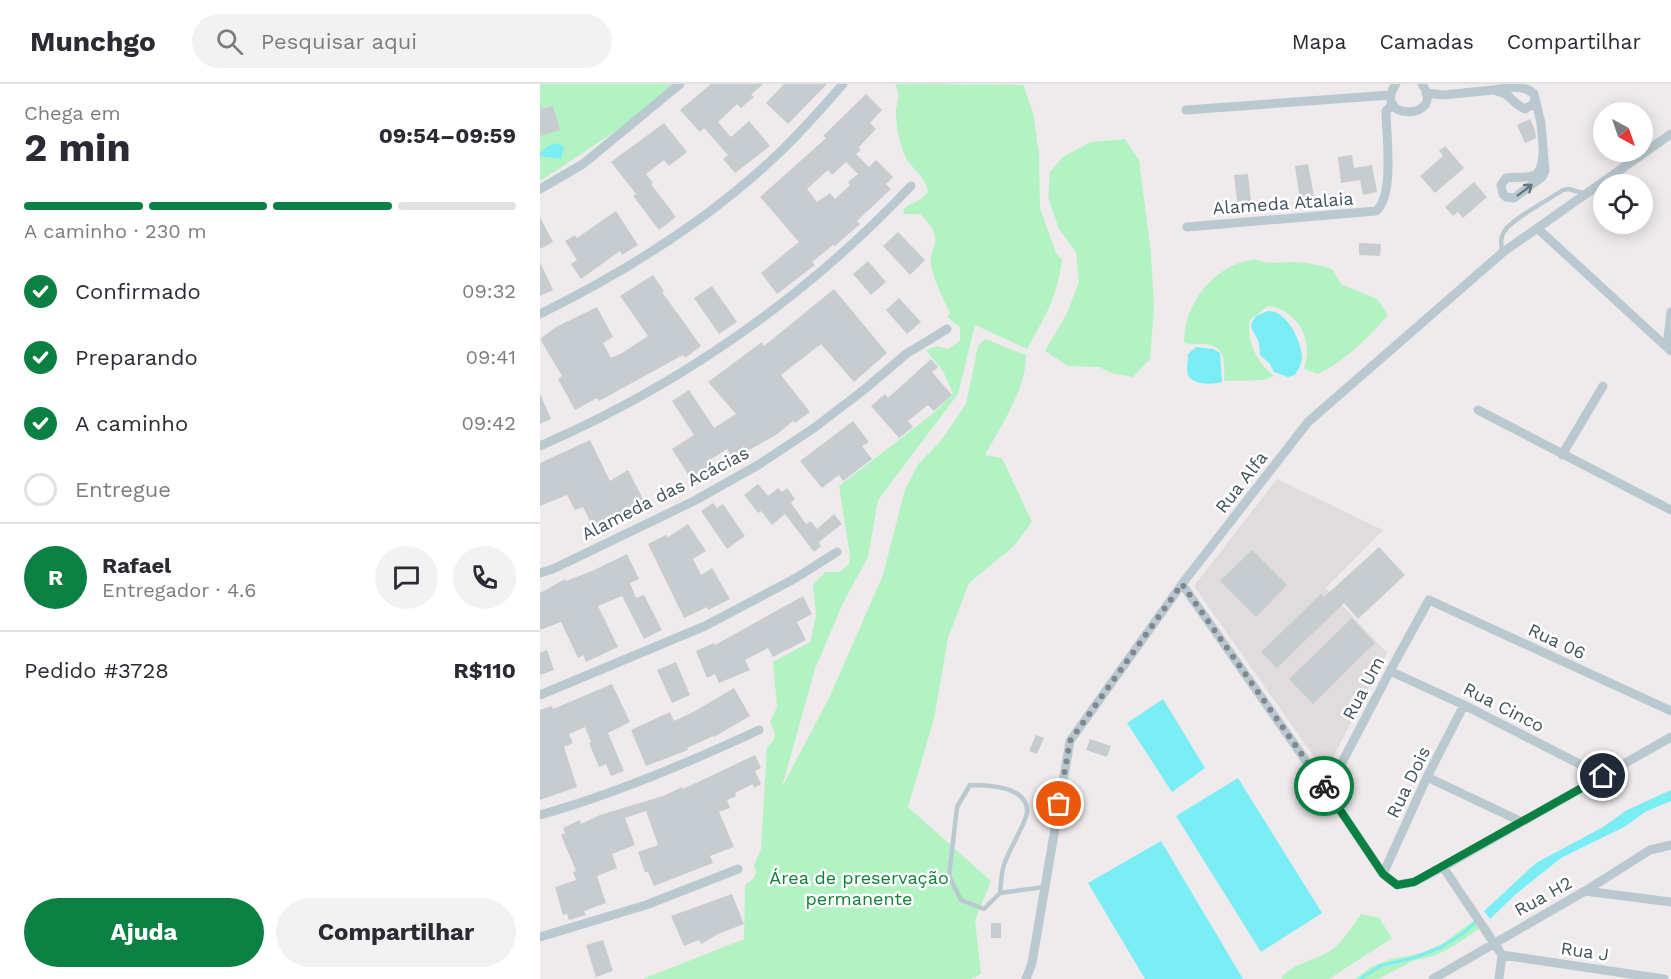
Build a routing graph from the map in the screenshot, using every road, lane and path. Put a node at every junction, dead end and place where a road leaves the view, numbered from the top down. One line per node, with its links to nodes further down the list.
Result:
1 (680, 84): 14 (street)
2 (843, 84): 20 (street)
3 (1396, 84): 7 (street)
4 (1424, 88): 5 (street); 7 (street)
5 (1492, 90): 6 (street); 8 (street)
6 (1535, 99): 8 (street); 10 (street)
7 (1392, 100): 9 (street); 16 (street, Alameda Atalaia)
8 (1525, 109): 10 (street)
9 (1186, 110)
10 (1541, 123): 12 (street)
11 (1671, 134): 15 (street, Rua Alfa)
12 (1543, 152): 12 (street, one-way to 12)
13 (911, 186): 25 (street)
14 (540, 189)
15 (1586, 194): 17 (street, Rua Alfa); 18 (lane)
16 (1186, 226)
17 (1536, 228): 18 (street, Rua Alfa); 22 (street)
18 (1502, 253): 30 (street, Rua Alfa)
19 (1671, 312): 22 (street)
20 (540, 314)
21 (947, 329): 29 (street, Alameda das Acácias)
22 (1669, 349)
23 (1603, 386): 26 (street)
24 (1478, 410): 26 (street)
25 (540, 446)
26 (1562, 455): 27 (street)
27 (1671, 510)
28 (837, 552): 33 (street)
29 (540, 573)
30 (1182, 584): 40 (street); 47 (street, Rua Alfa)
31 (1429, 600): 32 (street, Rua Um); 35 (street, Rua 06)
32 (1389, 671): 34 (street, Rua Cinco); 40 (street, Rua Um)
33 (540, 695)
34 (1464, 705): 38 (street, Rua Cinco); 39 (street, Rua Dois)
35 (1671, 711)
36 (759, 730): 41 (street)
37 (1671, 736): 38 (street)
38 (1603, 776): 42 (street)
39 (1428, 777): 42 (street); 46 (street, Rua Dois)
40 (1327, 791): 46 (street)
41 (540, 815)
42 (1522, 822): 44 (street)
43 (1671, 844): 48 (street, Rua H2)
44 (1443, 867): 46 (street); 52 (street)
45 (738, 869): 51 (street)
46 (1383, 874)
47 (1045, 887): 49 (lane); 54 (street, Rua Alfa)
48 (1585, 891): 50 (street); 52 (street, Rua H2)
49 (1000, 893): 49 (lane)
50 (1671, 902)
51 (540, 937)
52 (1494, 943): 53 (street); 55 (street, Rua H2)
53 (1502, 955): 56 (street); 57 (street, Rua J)
54 (1026, 979)
55 (1433, 979)
56 (1499, 979)
57 (1664, 979)

